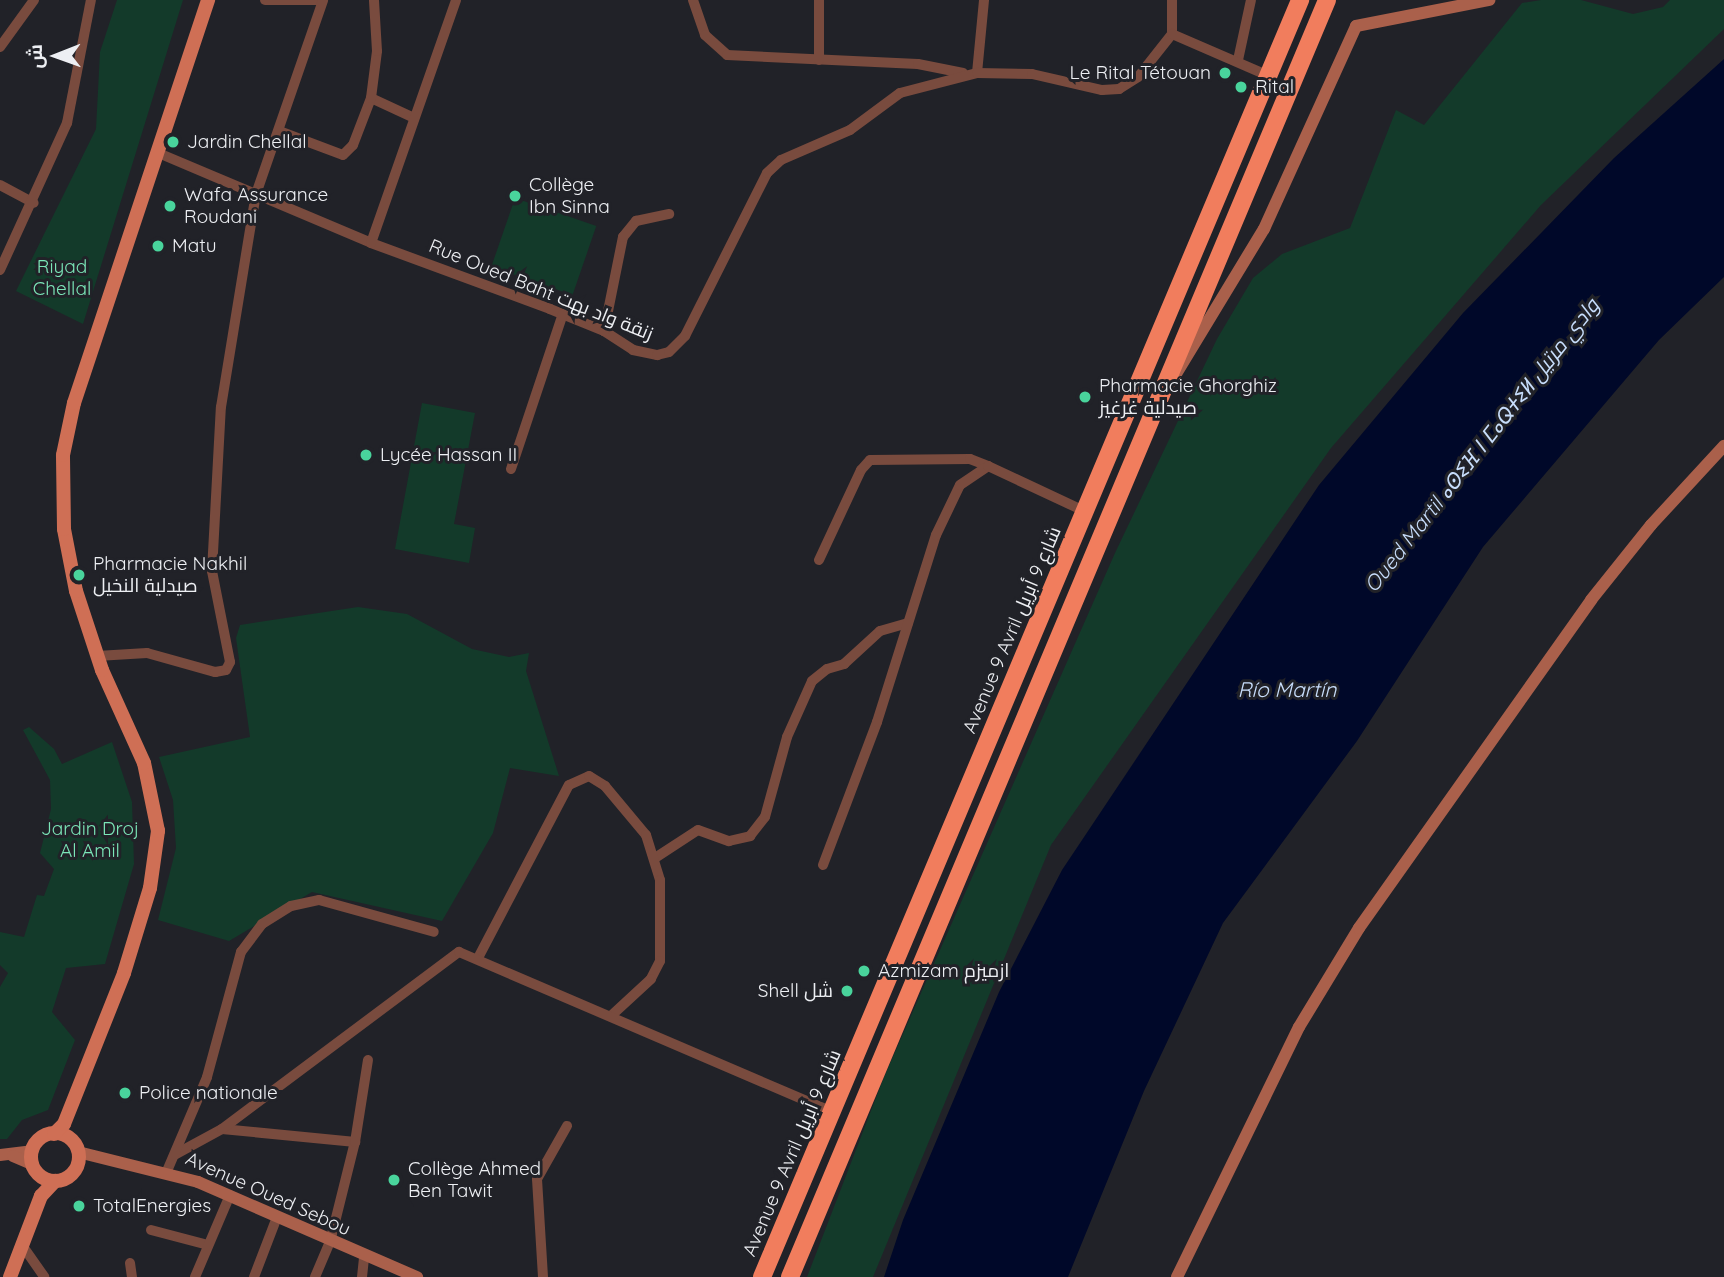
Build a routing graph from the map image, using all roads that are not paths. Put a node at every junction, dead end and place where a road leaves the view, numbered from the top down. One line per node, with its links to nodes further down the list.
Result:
1 (33, 0): 17 (street)
2 (91, 0): 28 (street)
3 (208, 0): 25 (main road)
4 (265, 0): 5 (street)
5 (320, 0): 24 (street)
6 (374, 0): 22 (street)
7 (456, 0): 23 (street)
8 (694, 0): 18 (street)
9 (819, 0): 18 (street)
10 (984, 0): 20 (street)
11 (1172, 0): 16 (street)
12 (1251, 0): 19 (street)
13 (1300, 0): 21 (highway, Avenue 9 Avril شارع 9 أبريل)
14 (1328, 0): 34 (highway)
15 (1489, 0): 34 (street)
16 (1172, 34): 19 (street); 20 (street, Rue Oued Baht زنقة واد بهت)
17 (0, 47)
18 (819, 60): 20 (street)
19 (1238, 60): 21 (street)
20 (972, 74): 33 (street, Rue Oued Baht زنقة واد بهت)
21 (1269, 76): 38 (highway, Avenue 9 Avril شارع 9 أبريل)
22 (371, 98): 23 (street); 24 (street)
23 (414, 118): 30 (street)
24 (279, 131): 27 (street)
25 (156, 152): 27 (street, Rue Oued Baht زنقة واد بهت); 41 (main road)
26 (0, 184): 28 (street)
27 (257, 194): 30 (street, Rue Oued Baht زنقة واد بهت); 41 (street)
28 (34, 203): 31 (street)
29 (669, 214): 33 (street)
30 (371, 243): 32 (street, Rue Oued Baht زنقة واد بهت)
31 (0, 270)
32 (563, 314): 33 (street, Rue Oued Baht زنقة واد بهت); 37 (street)
33 (604, 331)
34 (1164, 390): 68 (highway)
35 (1724, 446): 79 (street)
36 (988, 466): 38 (street); 39 (street); 40 (street)
37 (511, 469)
38 (1086, 512): 48 (highway, Avenue 9 Avril شارع 9 أبريل)
39 (819, 559)
40 (908, 623): 42 (street); 43 (street)
41 (97, 656): 51 (main road)
42 (655, 858): 45 (street); 46 (street)
43 (823, 865)
44 (434, 932): 53 (street)
45 (478, 958): 46 (street); 50 (street)
46 (612, 1015): 48 (street)
47 (368, 1060): 52 (street)
48 (832, 1112): 78 (highway, Avenue 9 Avril شارع 9 أبريل)
49 (567, 1126): 77 (street)
50 (222, 1129): 52 (street); 53 (street)
51 (62, 1132): 55 (main road); 56 (main road)
52 (355, 1142): 63 (street)
53 (176, 1154): 57 (street)
54 (6, 1155): 56 (street)
55 (78, 1157): 57 (street, Avenue Oued Sebou); 58 (main road)
56 (34, 1163): 58 (main road); 60 (main road)
57 (167, 1171): 59 (street, Avenue Oued Sebou)
58 (55, 1181): 60 (main road)
59 (230, 1195): 61 (street, Avenue Oued Sebou); 65 (street)
60 (41, 1196): 64 (main road)
61 (277, 1217): 63 (street, Avenue Oued Sebou); 73 (street)
62 (151, 1230): 65 (street)
63 (330, 1242): 66 (street, Avenue Oued Sebou); 74 (street)
64 (22, 1245): 69 (main road); 70 (street)
65 (208, 1245): 72 (street)
66 (364, 1257): 75 (street); 76 (street, Avenue Oued Sebou)
67 (130, 1263): 71 (street)
68 (790, 1275)
69 (10, 1277)
70 (44, 1277)
71 (132, 1277)
72 (195, 1277)
73 (254, 1277)
74 (315, 1277)
75 (362, 1277)
76 (417, 1277)
77 (542, 1277)
78 (762, 1277)
79 (1177, 1277)

